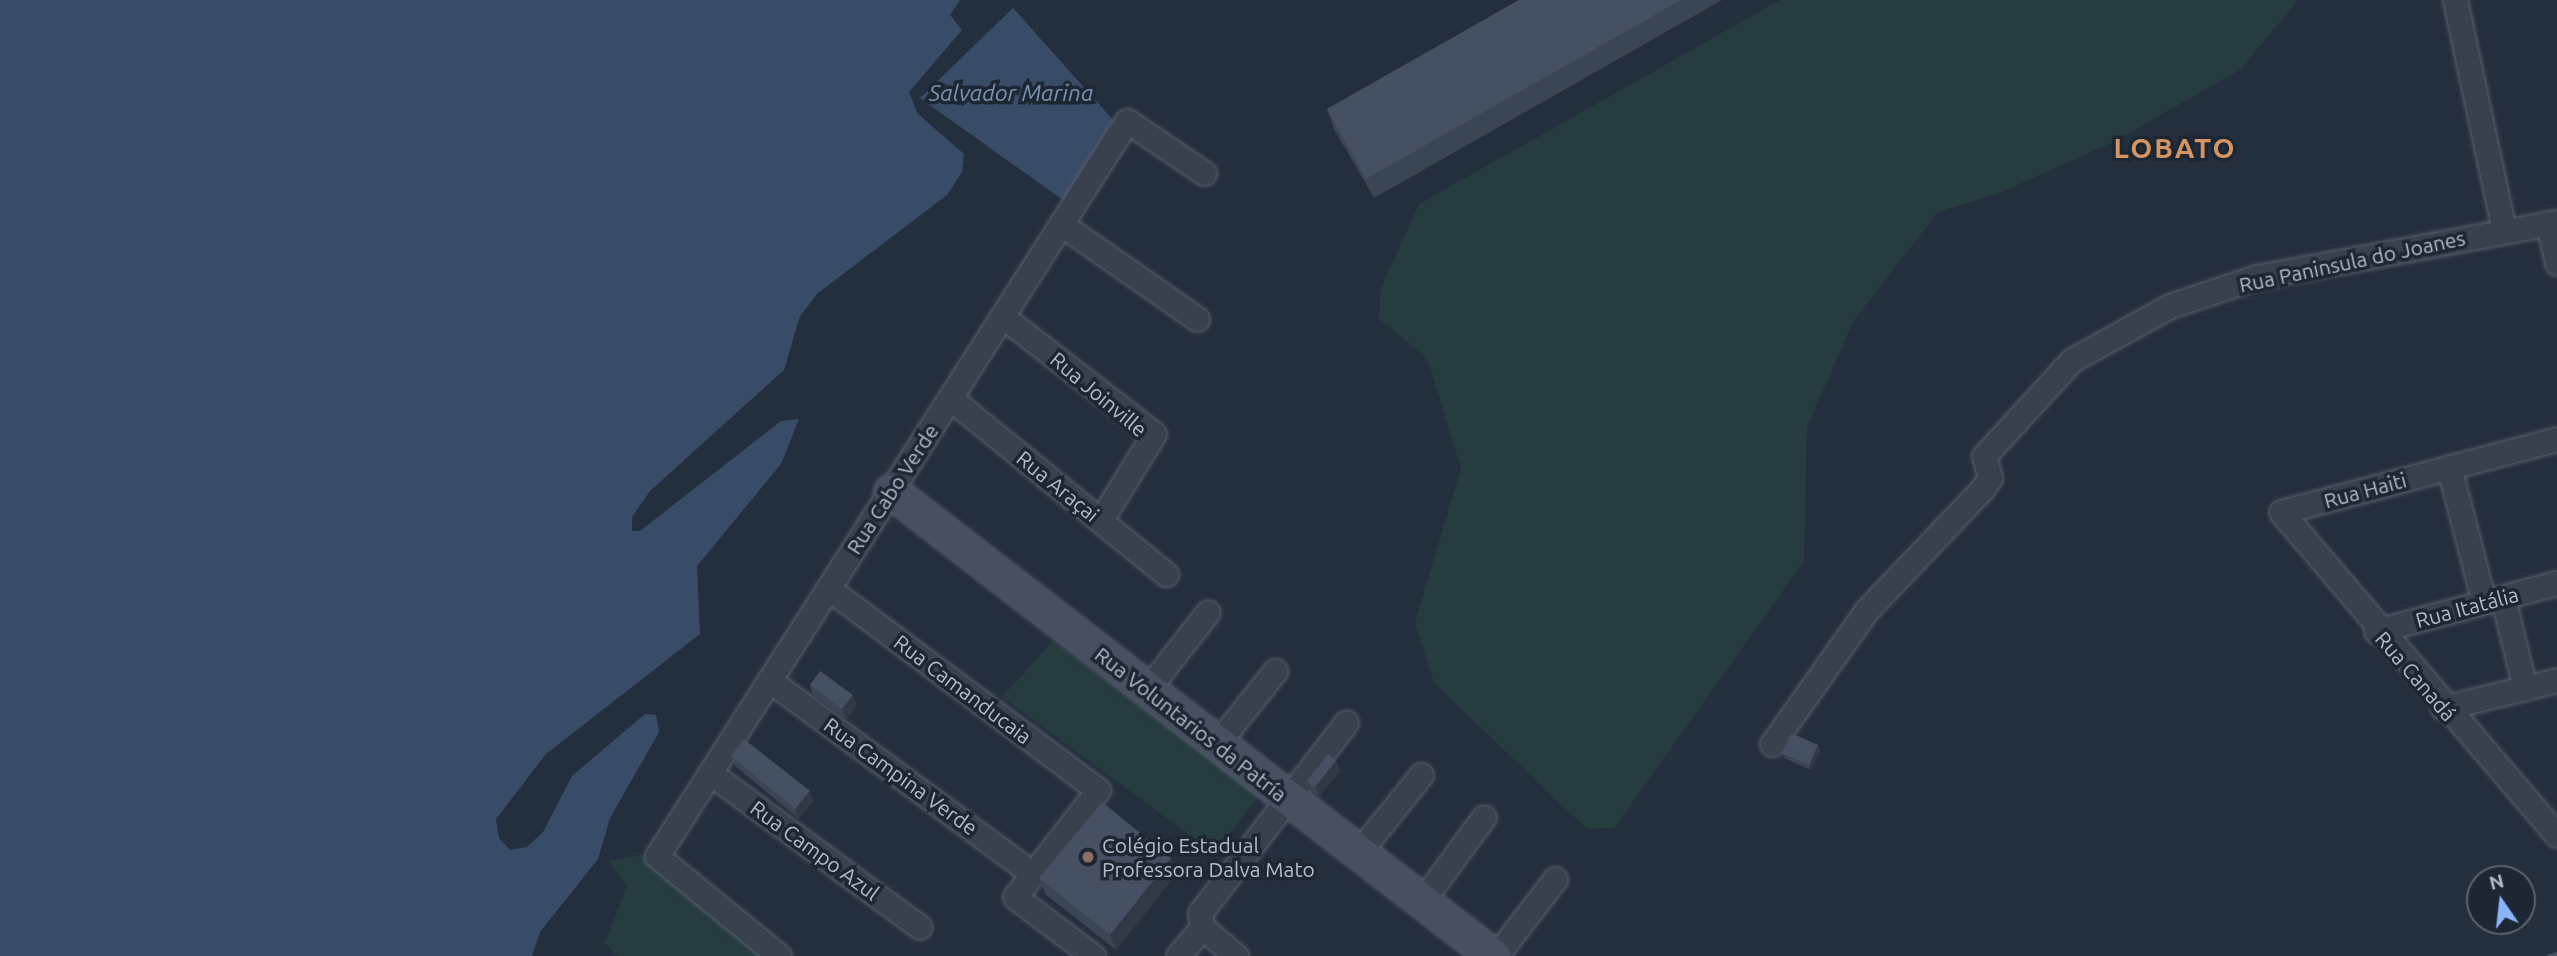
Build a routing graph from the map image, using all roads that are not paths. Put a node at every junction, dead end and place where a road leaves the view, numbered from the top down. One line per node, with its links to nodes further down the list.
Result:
1 (2455, 0): 5 (street)
2 (1204, 173): 4 (street, Rua Cabo Verde)
3 (2553, 223): 5 (street, Rua Paninsula do Joanes); 6 (street)
4 (1061, 225): 7 (street, Rua Cabo Verde); 8 (street)
5 (2504, 230): 28 (street, Rua Paninsula do Joanes)
6 (2557, 263)
7 (1002, 316): 9 (street, Rua Cabo Verde); 14 (street, Rua Joinville)
8 (1197, 319)
9 (950, 398): 12 (street, Rua Cabo Verde); 14 (street, Rua Araçai)
10 (2557, 439): 11 (street, Rua Haiti)
11 (2449, 467): 13 (street, Rua Haiti); 18 (street)
12 (891, 491): 17 (street, Rua Cabo Verde); 25 (street, Rua Voluntarios da Patría)
13 (2281, 512): 20 (street, Rua Canadá)
14 (1100, 521): 15 (street, Rua Araçai)
15 (1166, 574)
16 (2557, 583): 18 (street, Rua Itatália)
17 (828, 588): 22 (street, Rua Cabo Verde); 36 (street, Rua Camanducaia)
18 (2493, 600): 20 (street, Rua Itatália); 24 (street)
19 (1208, 612): 25 (street)
20 (2376, 631): 26 (street, Rua Canadá)
21 (1275, 671): 29 (street)
22 (769, 680): 30 (street, Rua Cabo Verde); 36 (street, Rua Campina Verde)
23 (2557, 680): 24 (street)
24 (2525, 688): 26 (street)
25 (1146, 691): 29 (street, Rua Voluntarios da Patría)
26 (2443, 708): 34 (street, Rua Canadá)
27 (1346, 723): 32 (street)
28 (1772, 744)
29 (1216, 745): 32 (street, Rua Voluntarios da Patría)
30 (710, 773): 39 (street, Rua Campo Azul); 41 (street, Rua Cabo Verde)
31 (1421, 775): 35 (street)
32 (1287, 799): 35 (street, Rua Voluntarios da Patría); 40 (street)
33 (1485, 817): 38 (street)
34 (2557, 835)
35 (1359, 852): 38 (street, Rua Voluntarios da Patría)
36 (1032, 873): 42 (street)
37 (1555, 879): 45 (street)
38 (1422, 901): 45 (street, Rua Voluntarios da Patría)
39 (920, 927)
40 (1202, 927): 43 (street); 44 (street)
41 (779, 956)
42 (1093, 956)
43 (1178, 956)
44 (1236, 956)
45 (1494, 956)

